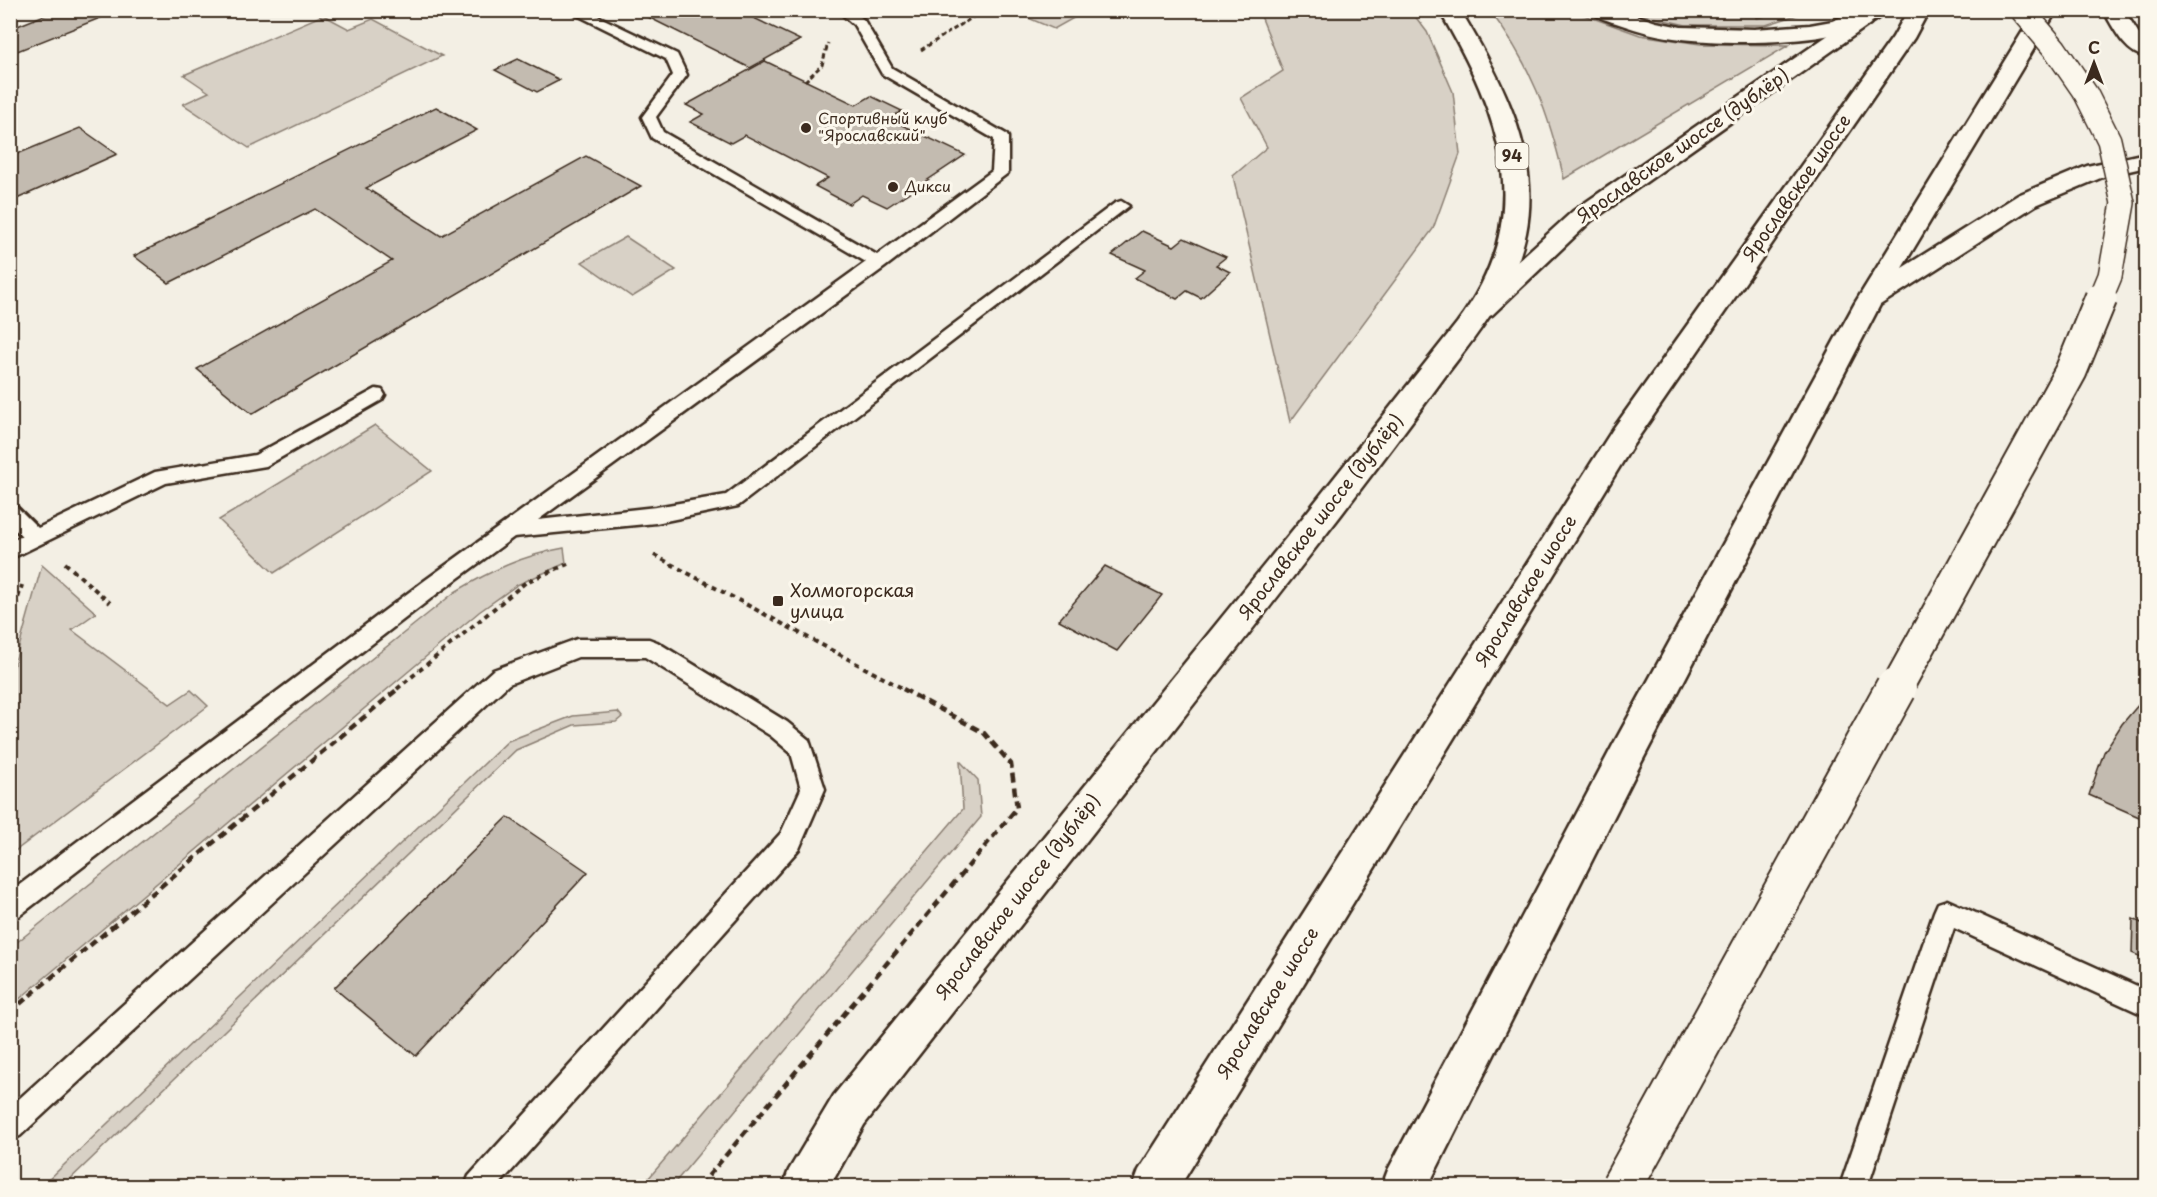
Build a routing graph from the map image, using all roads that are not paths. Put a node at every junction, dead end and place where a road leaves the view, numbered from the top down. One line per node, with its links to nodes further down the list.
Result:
1 (573, 10): 13 (lane)
2 (843, 10): 13 (lane)
3 (1449, 10): 15 (main road, 94)
4 (1601, 10): 9 (main road)
5 (1919, 10): 28 (main road, Ярославское шоссе)
6 (2022, 10): 30 (main road, bridge)
7 (2047, 10): 14 (main road)
8 (2113, 10): 10 (main road)
9 (1869, 15): 15 (main road, Ярославское шоссе (дублёр))
10 (2146, 51)
11 (2146, 160): 14 (main road)
12 (1121, 206): 18 (lane)
13 (879, 263): 18 (lane)
14 (1868, 303): 29 (main road)
15 (1482, 309): 23 (main road, Ярославское шоссе (дублёр))
16 (376, 395): 19 (lane)
17 (10, 512): 19 (lane)
18 (510, 530): 21 (lane)
19 (36, 538): 20 (lane)
20 (10, 551)
21 (10, 908)
22 (2146, 1003): 31 (lane)
23 (849, 1110): 26 (main road, Ярославское шоссе (дублёр)); 27 (main road, Ярославское шоссе (дублёр))
24 (10, 1126): 25 (lane)
25 (479, 1186)
26 (788, 1186)
27 (805, 1186)
28 (1155, 1186)
29 (1404, 1186)
30 (1622, 1186)
31 (1854, 1186)

